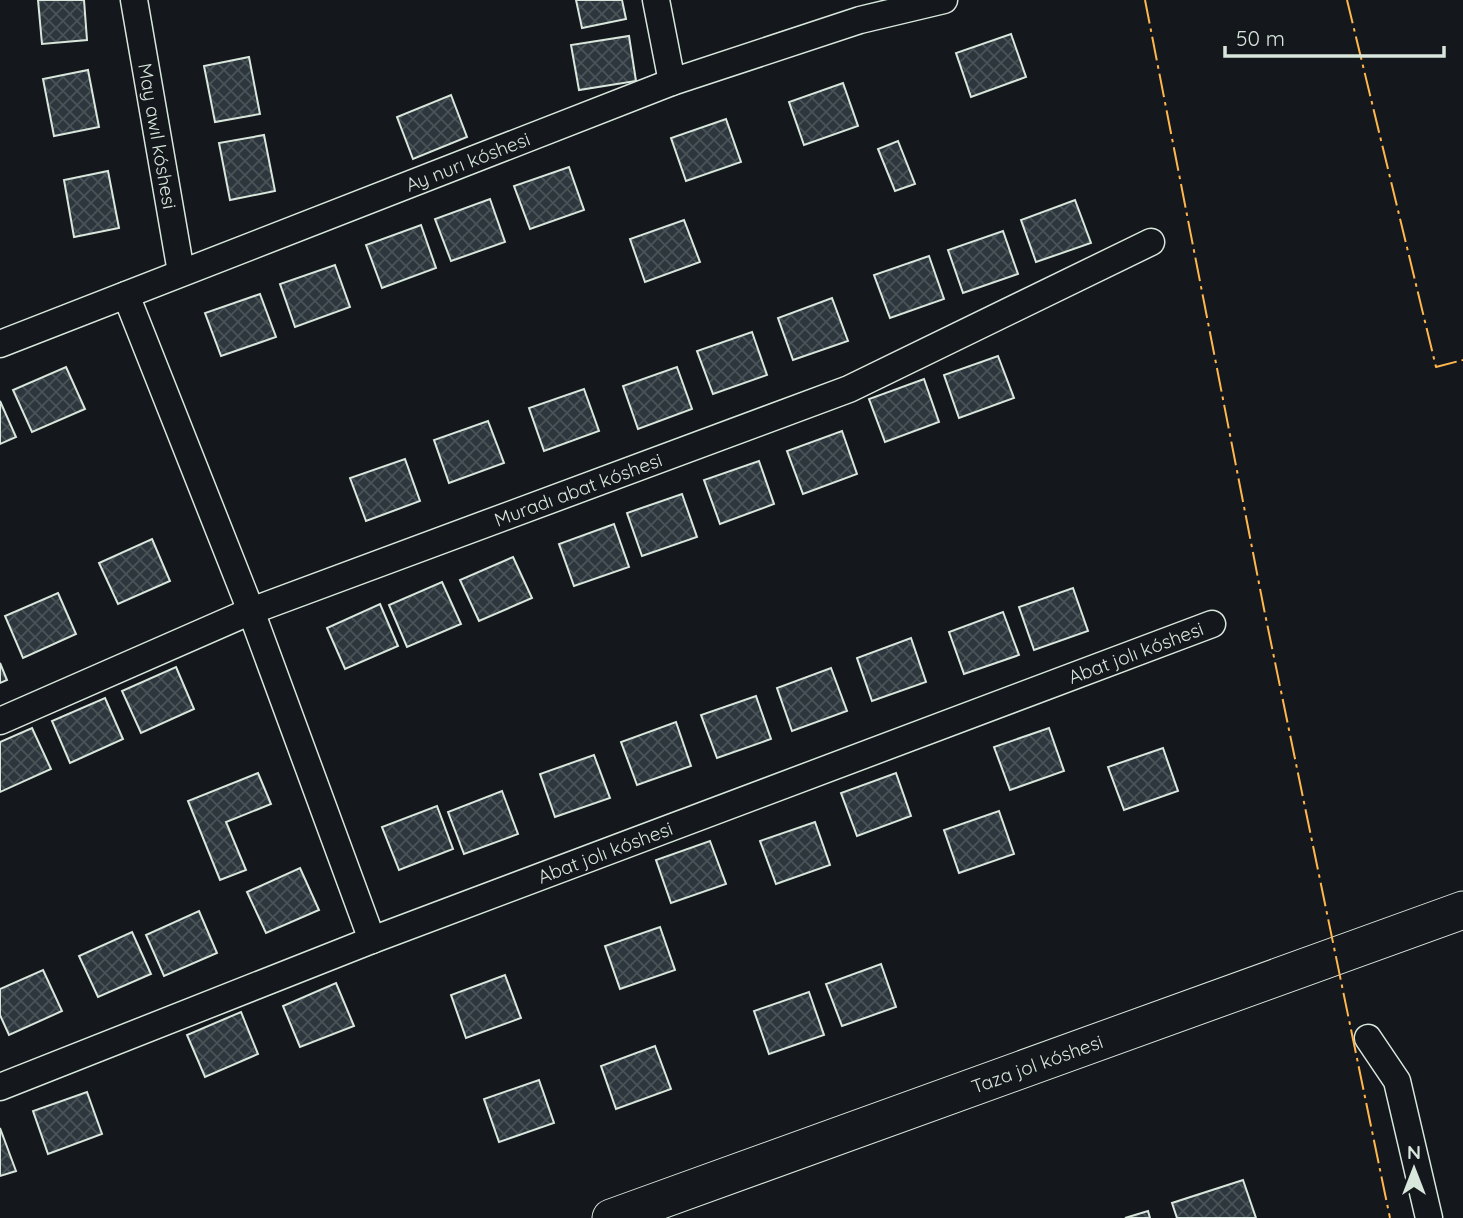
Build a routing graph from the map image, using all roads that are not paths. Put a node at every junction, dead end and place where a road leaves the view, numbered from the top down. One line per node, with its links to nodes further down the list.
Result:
1 (134, 0): 6 (street, May awıl kóshesi)
2 (656, 0): 4 (street)
3 (944, 0): 4 (street, Ay nurı kóshesi)
4 (672, 82): 6 (street, Ay nurı kóshesi)
5 (1151, 242): 9 (street, Muradı abat kóshesi)
6 (181, 272): 7 (street, Ay nurı kóshesi)
7 (126, 295): 8 (street, Ay nurı kóshesi); 9 (street)
8 (0, 344)
9 (251, 611): 11 (street, Muradı abat kóshesi); 13 (street)
10 (1212, 624): 13 (street, Abat jolı kóshesi)
11 (0, 721)
12 (1463, 910): 16 (main road, Taza jol kóshesi)
13 (372, 940): 15 (street, Abat jolı kóshesi)
14 (1368, 1038): 17 (street)
15 (0, 1087)
16 (611, 1218)
17 (1429, 1218)

